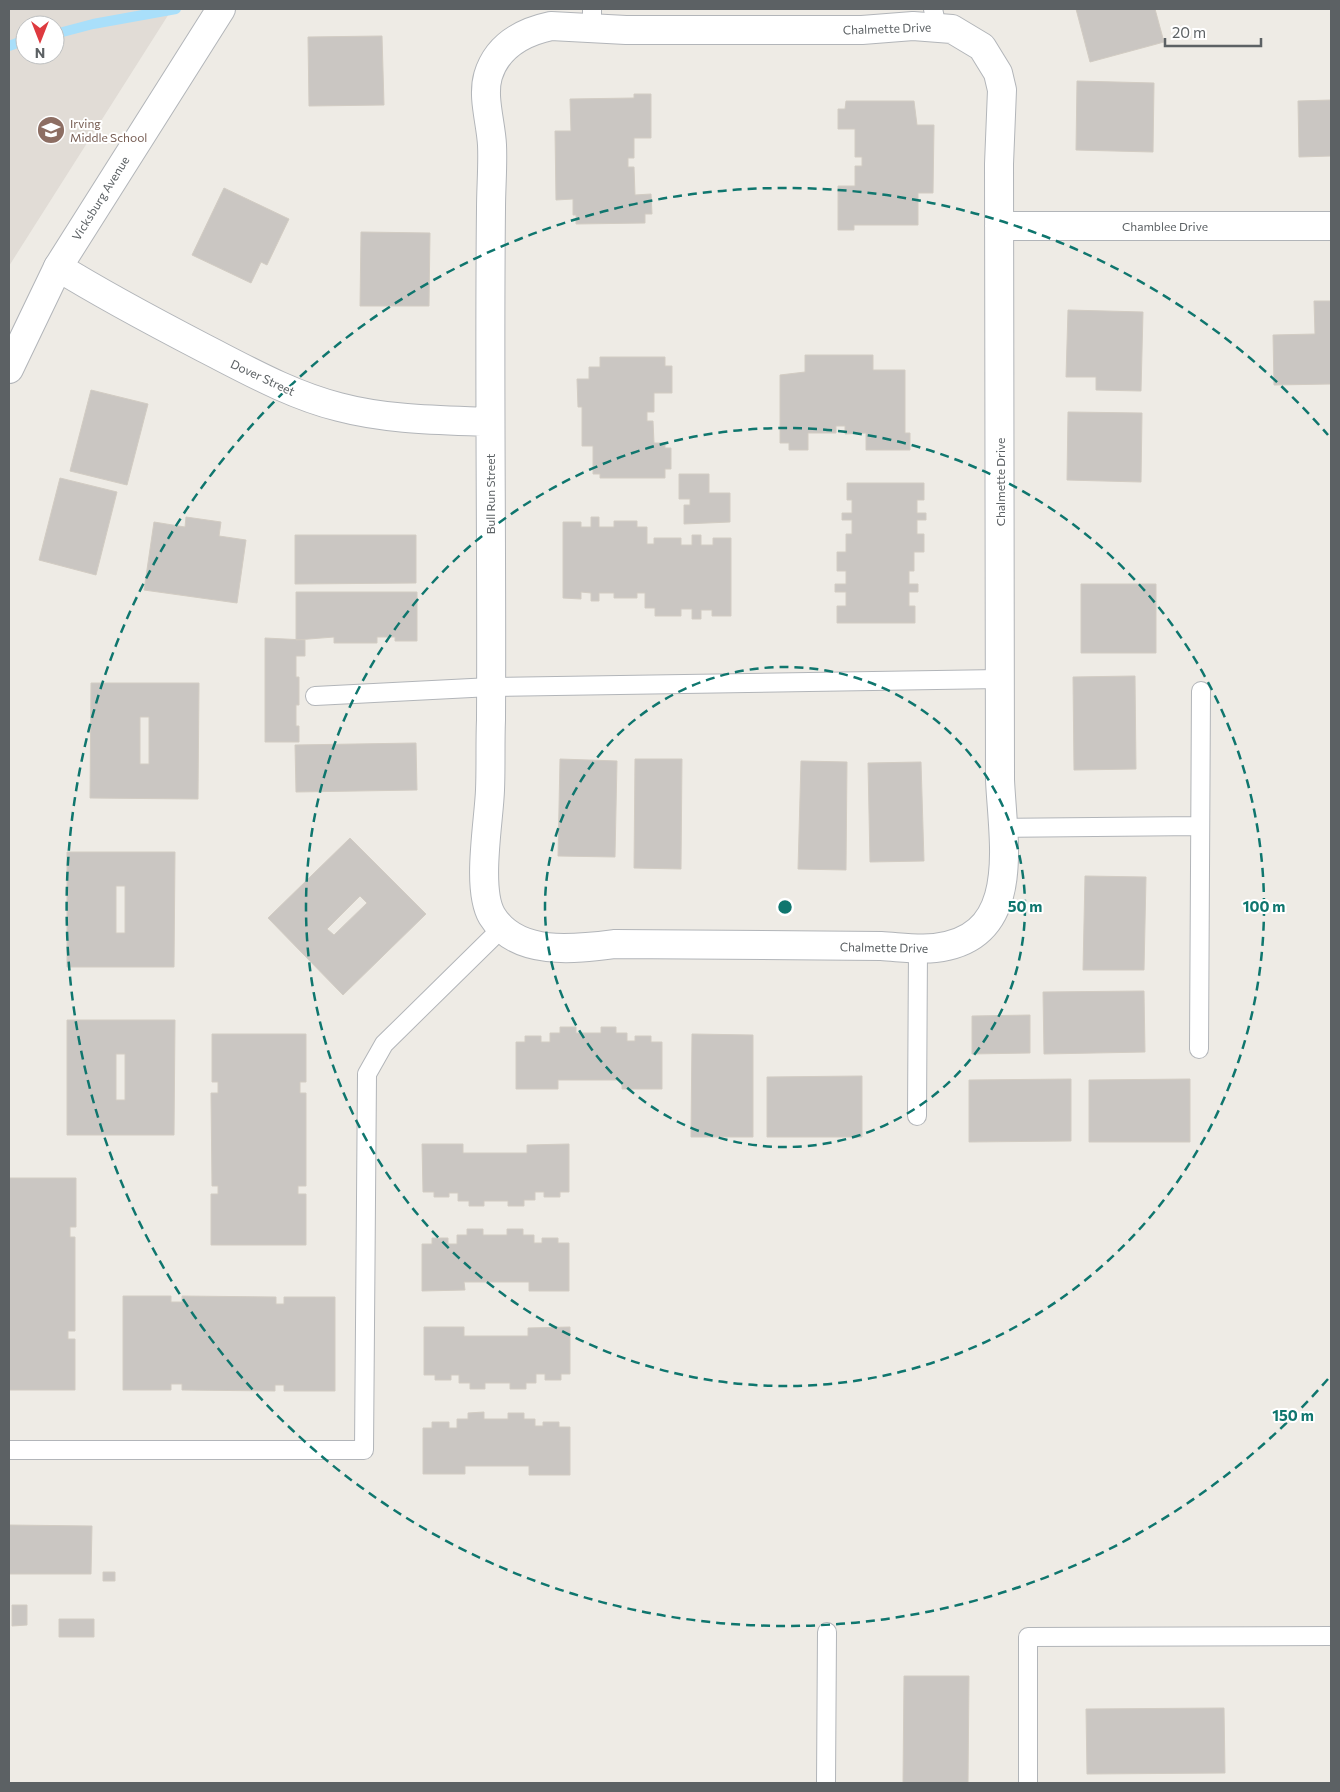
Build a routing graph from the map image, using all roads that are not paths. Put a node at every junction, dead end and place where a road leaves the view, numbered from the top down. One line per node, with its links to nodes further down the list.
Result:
1 (221, 9): 7 (street, Vicksburg Avenue)
2 (592, 18): 3 (street, Chalmette Drive); 4 (street, Chalmette Drive)
3 (935, 18): 5 (street, Chalmette Drive)
4 (498, 58): 9 (street, Bull Run Street)
5 (1000, 226): 6 (street, Chamblee Drive); 10 (street, Chalmette Drive)
6 (1331, 226)
7 (58, 267): 8 (street, Vicksburg Avenue); 9 (street, Dover Street)
8 (9, 369)
9 (490, 422): 11 (street, Bull Run Street)
10 (1000, 679): 11 (lane); 15 (street, Chalmette Drive)
11 (491, 687): 13 (lane); 16 (street, Bull Run Street)
12 (1201, 691): 14 (lane)
13 (315, 696)
14 (1200, 826): 15 (lane); 18 (lane)
15 (1002, 828): 17 (street, Chalmette Drive)
16 (502, 928): 17 (street, Chalmette Drive); 20 (lane)
17 (918, 949): 19 (lane)
18 (1199, 1049)
19 (917, 1116)
20 (9, 1450)
21 (827, 1632): 23 (lane)
22 (1331, 1636): 24 (lane)
23 (826, 1783)
24 (1028, 1783)

